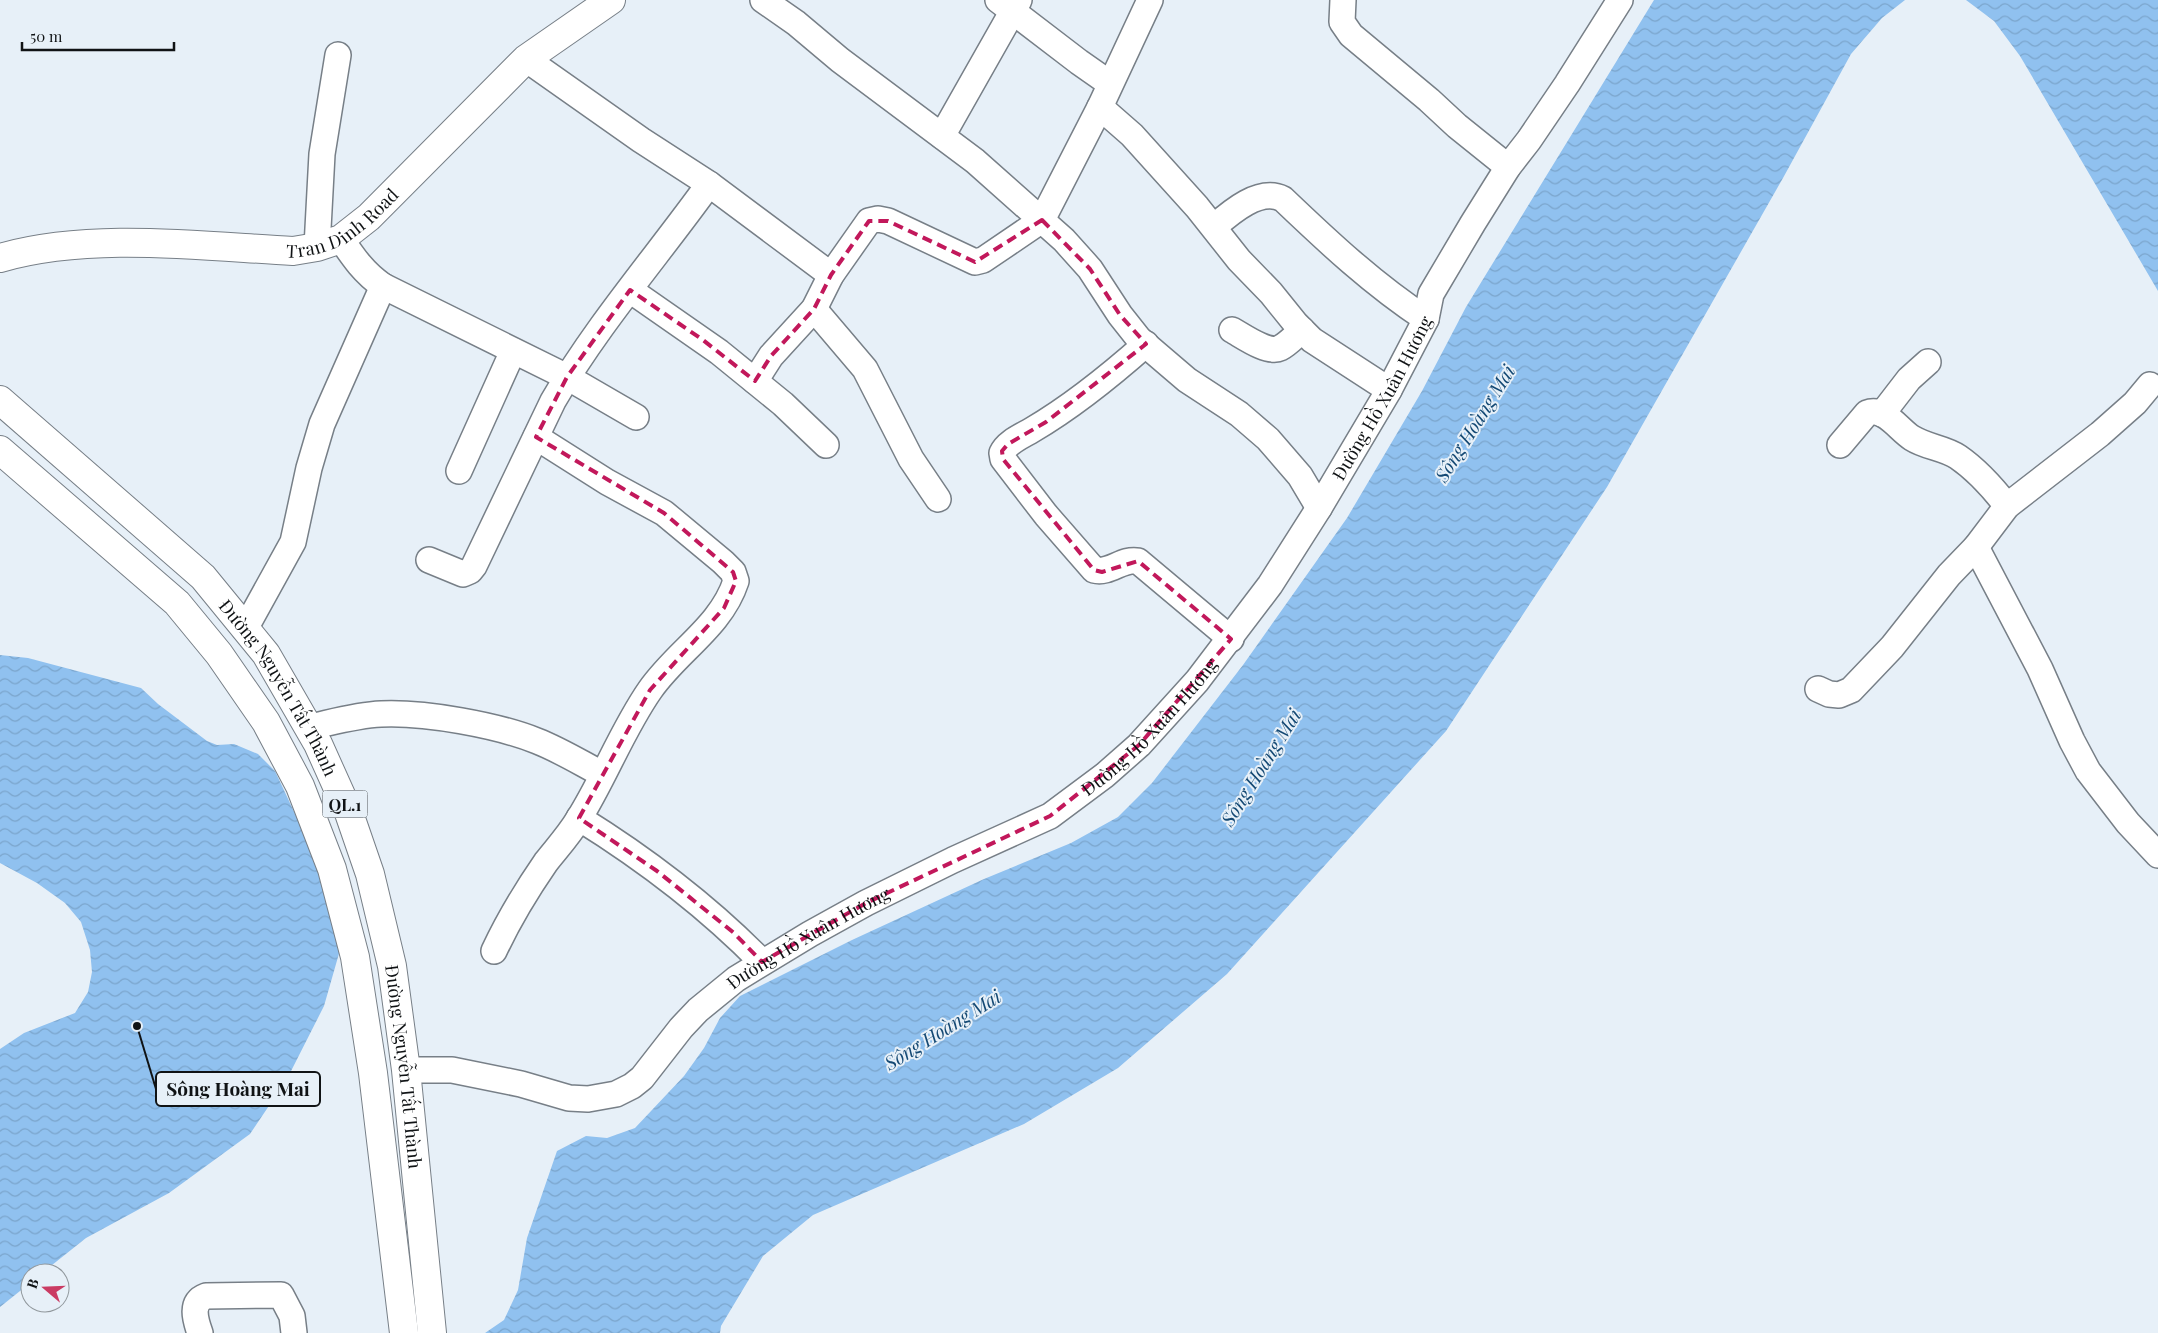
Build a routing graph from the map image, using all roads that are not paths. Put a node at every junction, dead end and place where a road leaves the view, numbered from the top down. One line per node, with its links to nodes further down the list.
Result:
1 (763, 0): 11 (street)
2 (1150, 0): 9 (street)
3 (1343, 0): 12 (street)
4 (1620, 0): 12 (street, Đường Hồ Xuân Hương)
5 (598, 4): 8 (main road, Tran Dinh Road)
6 (1010, 4): 9 (street); 11 (street)
7 (338, 55): 16 (street)
8 (526, 59): 13 (street); 16 (main road, Tran Dinh Road)
9 (1109, 83): 10 (street)
10 (1100, 107): 14 (street); 15 (street)
11 (942, 136): 14 (street)
12 (1508, 167): 22 (street, Đường Hồ Xuân Hương)
13 (709, 184): 18 (street); 20 (street)
14 (1042, 220): 18 (street); 25 (street)
15 (1214, 227): 22 (street); 24 (street)
16 (329, 243): 17 (main road, Tran Dinh Road); 19 (street)
17 (0, 258)
18 (831, 275): 21 (street)
19 (383, 286): 26 (street); 45 (street)
20 (630, 290): 28 (street); 29 (street)
21 (814, 309): 29 (street); 40 (street)
22 (1426, 319): 31 (street, Đường Hồ Xuân Hương)
23 (1232, 330): 24 (street)
24 (1302, 330): 31 (street)
25 (1146, 344): 42 (street); 46 (street)
26 (513, 351): 28 (street); 39 (street)
27 (1928, 362): 33 (street)
28 (567, 377): 34 (street); 35 (street)
29 (755, 381): 37 (street)
30 (2150, 385): 41 (street)
31 (1388, 390): 42 (street, Đường Hồ Xuân Hương)
32 (0, 400): 45 (main road, Đường Nguyễn Tất Thành / QL.1)
33 (1882, 414): 36 (street); 41 (street)
34 (636, 417)
35 (536, 438): 44 (street); 49 (street)
36 (1840, 444)
37 (826, 445)
38 (0, 450): 57 (main road, Đường Nguyễn Tất Thành / QL.1)
39 (459, 471)
40 (938, 499)
41 (2007, 506): 43 (street)
42 (1319, 508): 46 (street, Đường Hồ Xuân Hương)
43 (1976, 547): 47 (street); 51 (street)
44 (429, 560)
45 (245, 629): 48 (main road, Đường Nguyễn Tất Thành / QL.1)
46 (1231, 638): 53 (street, Đường Hồ Xuân Hương)
47 (1818, 688)
48 (310, 727): 49 (street); 54 (main road, Đường Nguyễn Tất Thành / QL.1)
49 (602, 774): 50 (street)
50 (579, 818): 52 (street); 53 (street)
51 (2158, 855)
52 (494, 951)
53 (762, 962): 54 (street, Đường Hồ Xuân Hương)
54 (406, 1070): 58 (main road, Đường Nguyễn Tất Thành / QL.1)
55 (200, 1333): 56 (street)
56 (294, 1333)
57 (404, 1333)
58 (432, 1333)

